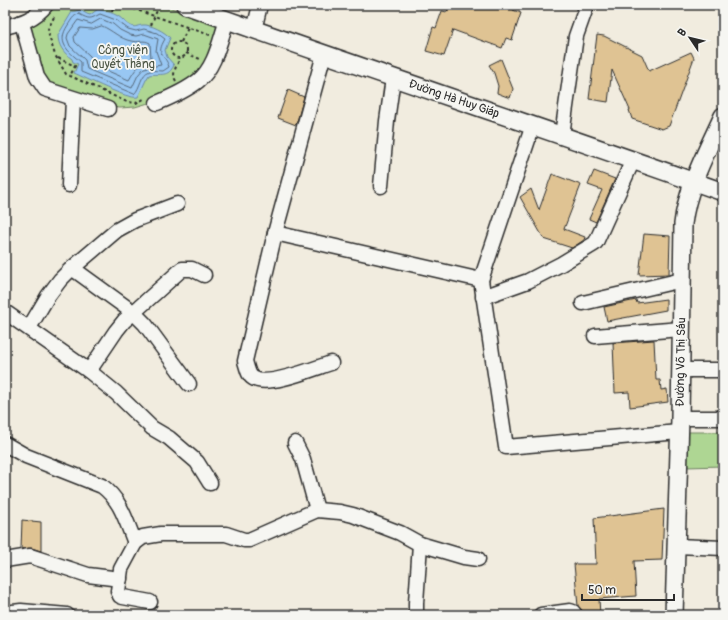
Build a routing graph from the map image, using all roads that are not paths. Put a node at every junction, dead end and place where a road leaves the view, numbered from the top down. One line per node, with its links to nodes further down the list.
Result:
1 (185, 5): 5 (main road, Đường Hà Huy Giáp)
2 (260, 5): 8 (street)
3 (587, 5): 16 (street)
4 (51, 8): 6 (street)
5 (227, 20): 8 (main road, Đường Hà Huy Giáp); 12 (street)
6 (22, 22): 7 (street); 11 (street)
7 (5, 27)
8 (254, 30): 9 (main road, Đường Hà Huy Giáp)
9 (324, 54): 10 (main road, Đường Hà Huy Giáp); 23 (street)
10 (393, 78): 15 (main road, Đường Hà Huy Giáp); 20 (street)
11 (74, 99): 13 (street); 19 (street)
12 (152, 100)
13 (108, 109)
14 (723, 116): 18 (main road, Đường Võ Thị Sáu)
15 (533, 125): 16 (main road, Đường Hà Huy Giáp); 26 (street)
16 (562, 135): 17 (main road, Đường Hà Huy Giáp)
17 (633, 160): 18 (main road, Đường Hà Huy Giáp); 28 (street)
18 (693, 182): 21 (main road, Đường Hà Huy Giáp); 27 (main road, Đường Võ Thị Sáu)
19 (69, 185)
20 (381, 186)
21 (723, 192)
22 (177, 204): 24 (street)
23 (275, 233): 26 (street); 35 (street)
24 (72, 268): 31 (street); 32 (street)
25 (204, 275): 31 (street)
26 (481, 280): 28 (street)
27 (682, 280): 29 (street); 33 (main road, Đường Võ Thị Sáu)
28 (483, 297): 41 (street)
29 (583, 303)
30 (5, 312): 32 (street)
31 (134, 313): 36 (street); 39 (street)
32 (28, 328): 36 (street)
33 (681, 329): 34 (street); 37 (main road, Đường Võ Thị Sáu)
34 (595, 336)
35 (331, 363)
36 (89, 370): 44 (street)
37 (681, 370): 38 (street); 41 (main road, Đường Võ Thị Sáu)
38 (723, 370)
39 (189, 384)
40 (723, 418): 41 (street)
41 (680, 425): 48 (main road, Đường Võ Thị Sáu)
42 (296, 443): 45 (street)
43 (5, 444): 46 (street)
44 (210, 483)
45 (317, 510): 46 (street); 47 (street)
46 (135, 543): 52 (street)
47 (420, 544): 50 (street); 56 (street)
48 (677, 546): 49 (street); 59 (main road, Đường Võ Thị Sáu)
49 (723, 548)
50 (478, 559)
51 (5, 560): 52 (street)
52 (120, 579): 53 (street)
53 (150, 602)
54 (5, 613): 55 (street)
55 (67, 615)
56 (416, 615)
57 (541, 615): 58 (street)
58 (575, 615)
59 (674, 615)

